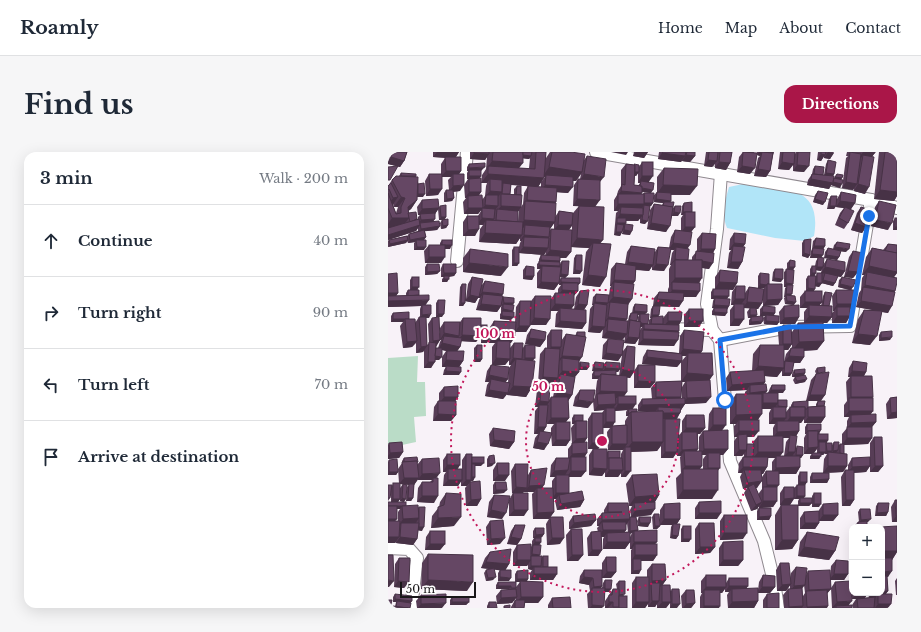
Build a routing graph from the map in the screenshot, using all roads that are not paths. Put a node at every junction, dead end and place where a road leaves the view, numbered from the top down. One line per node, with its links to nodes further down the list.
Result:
1 (467, 152): 6 (street)
2 (596, 152): 3 (street)
3 (721, 173): 4 (street); 8 (street)
4 (871, 200): 5 (street); 9 (street)
5 (897, 208)
6 (457, 261)
7 (652, 329): 8 (street)
8 (712, 330): 9 (street)
9 (720, 340): 12 (street)
10 (388, 548): 11 (street)
11 (411, 608)
12 (778, 608)

